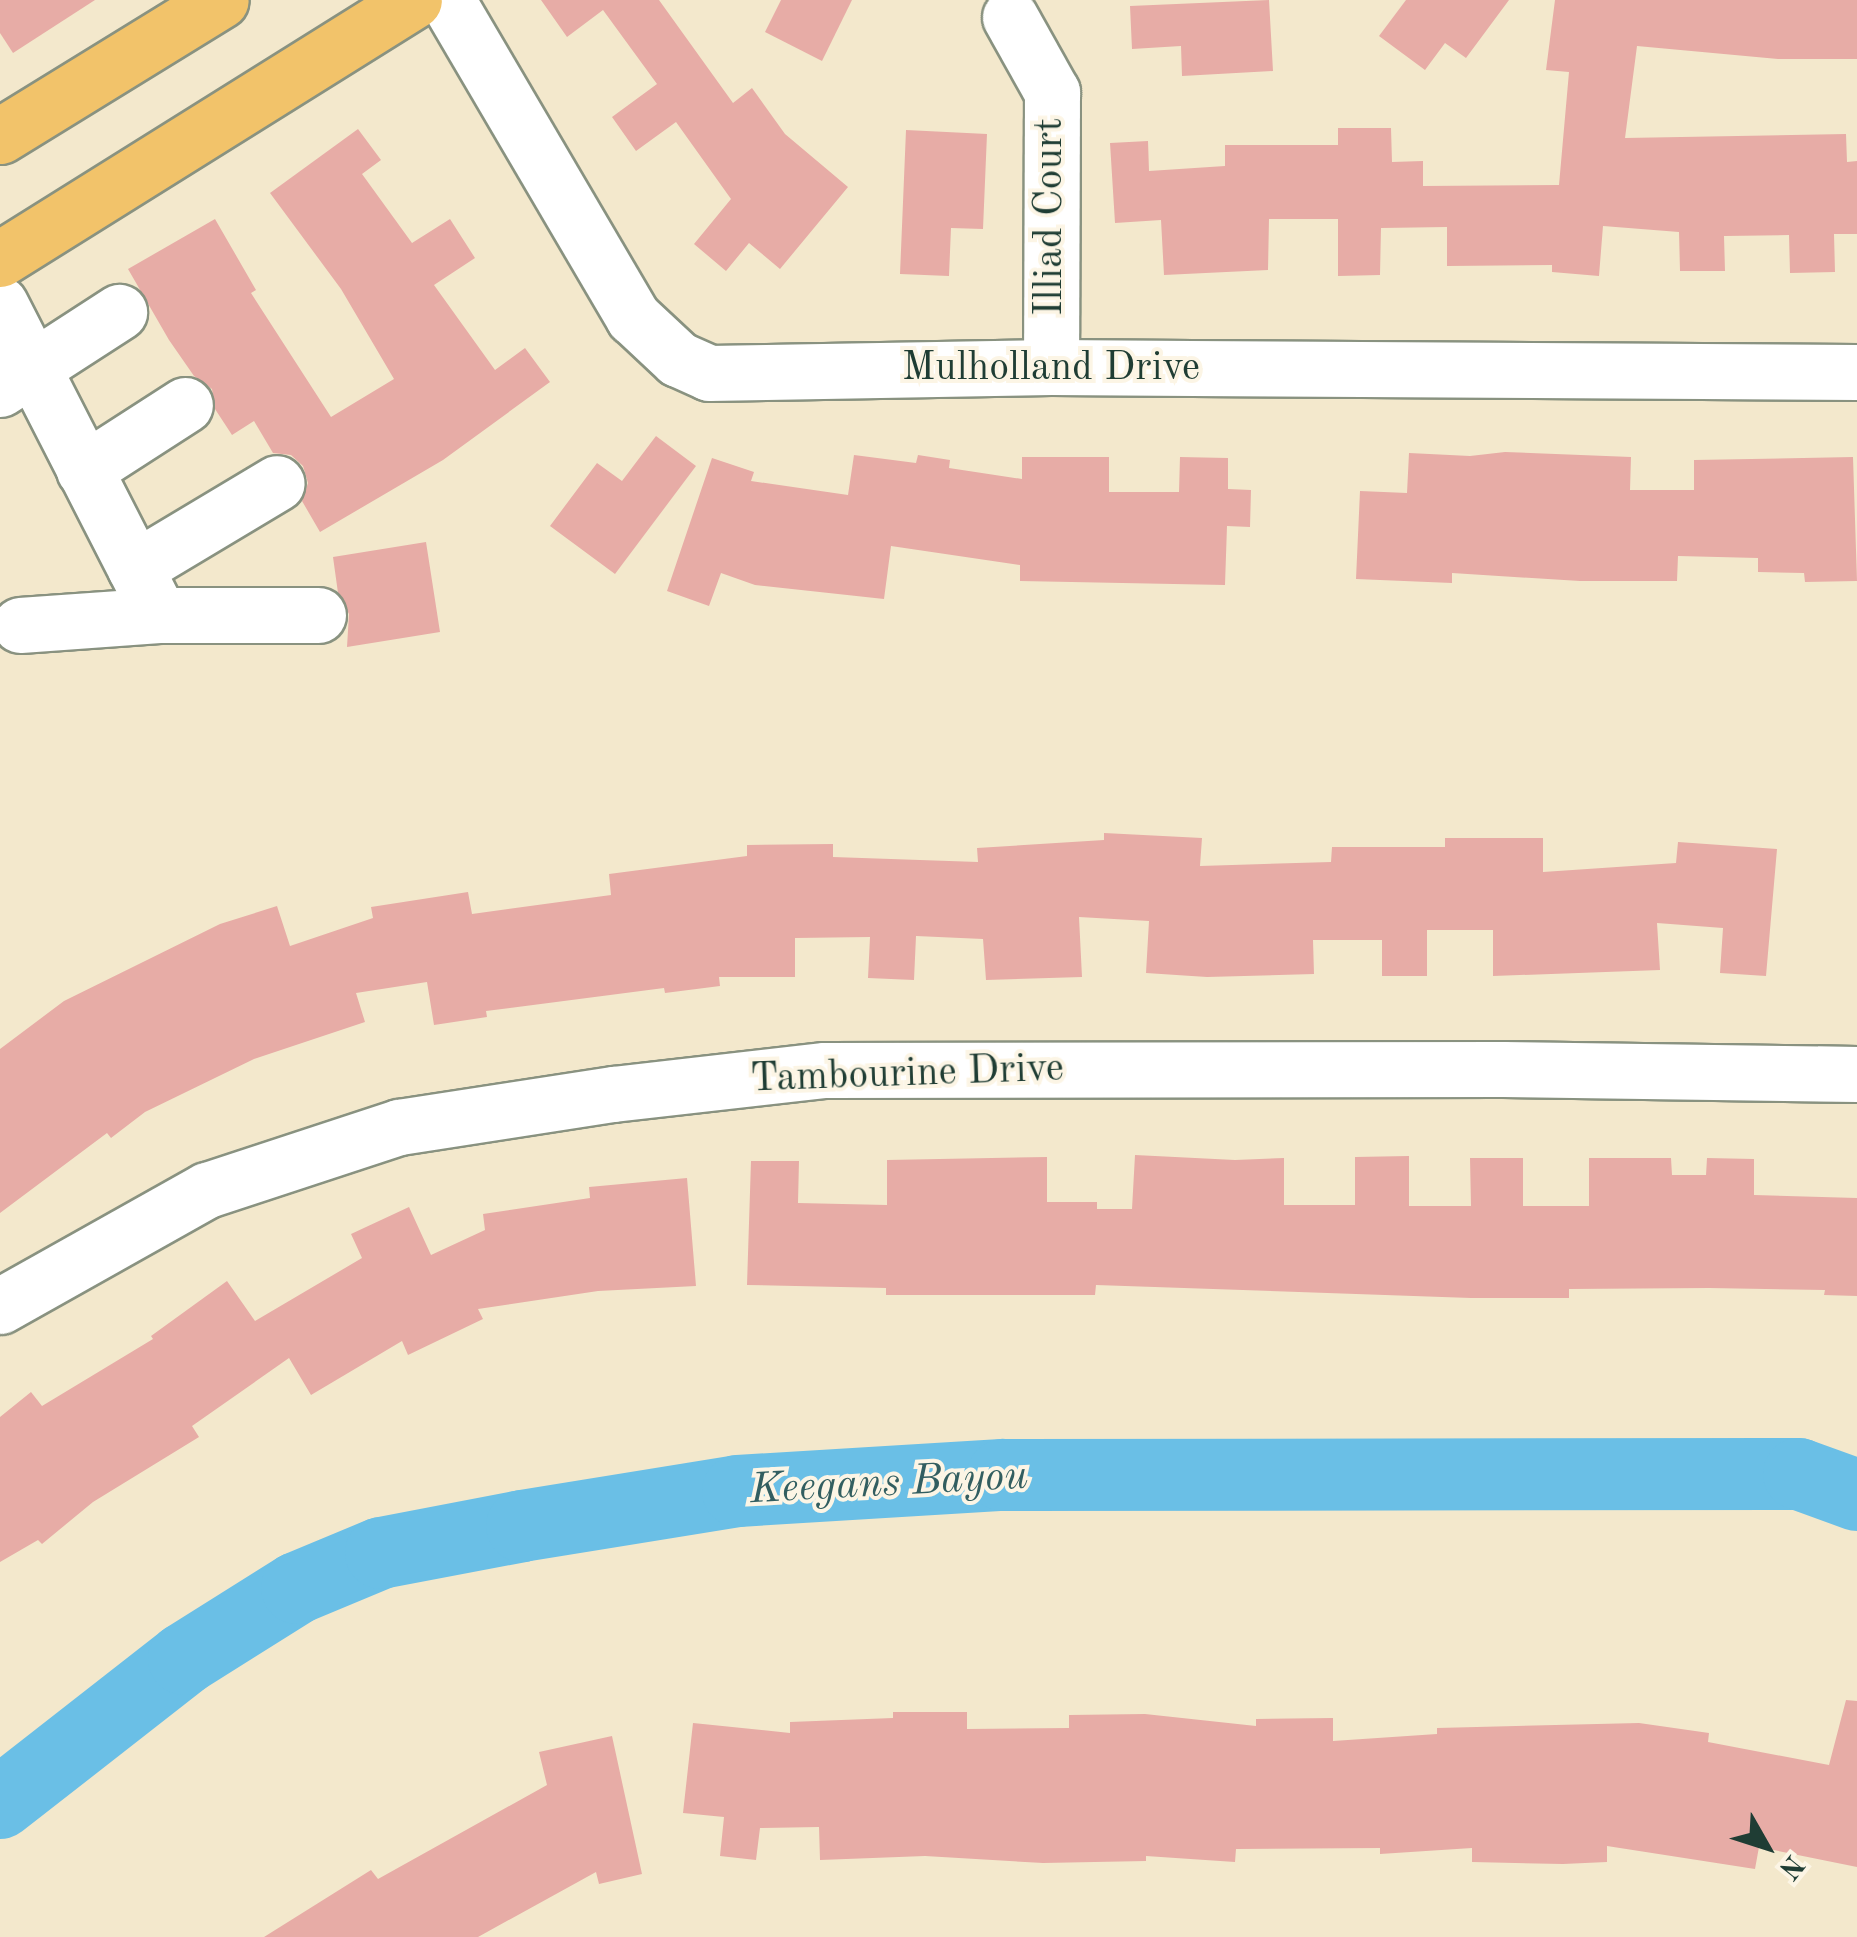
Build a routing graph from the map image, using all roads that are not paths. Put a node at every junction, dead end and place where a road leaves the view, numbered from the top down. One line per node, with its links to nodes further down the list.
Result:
1 (221, 0): 5 (main road)
2 (414, 0): 6 (main road)
3 (447, 0): 9 (street, Mulholland Drive)
4 (1010, 17): 9 (street, Illiad Court)
5 (0, 136)
6 (0, 258)
7 (0, 304): 11 (street)
8 (119, 312): 11 (street)
9 (1051, 367): 10 (street, Mulholland Drive)
10 (1857, 372)
11 (16, 378): 13 (street)
12 (185, 405): 13 (street)
13 (84, 470): 15 (street)
14 (277, 483): 15 (street)
15 (147, 592): 16 (street); 17 (street)
16 (318, 615)
17 (20, 624)
18 (1857, 1074): 19 (street, Tambourine Drive)
19 (0, 1306)

